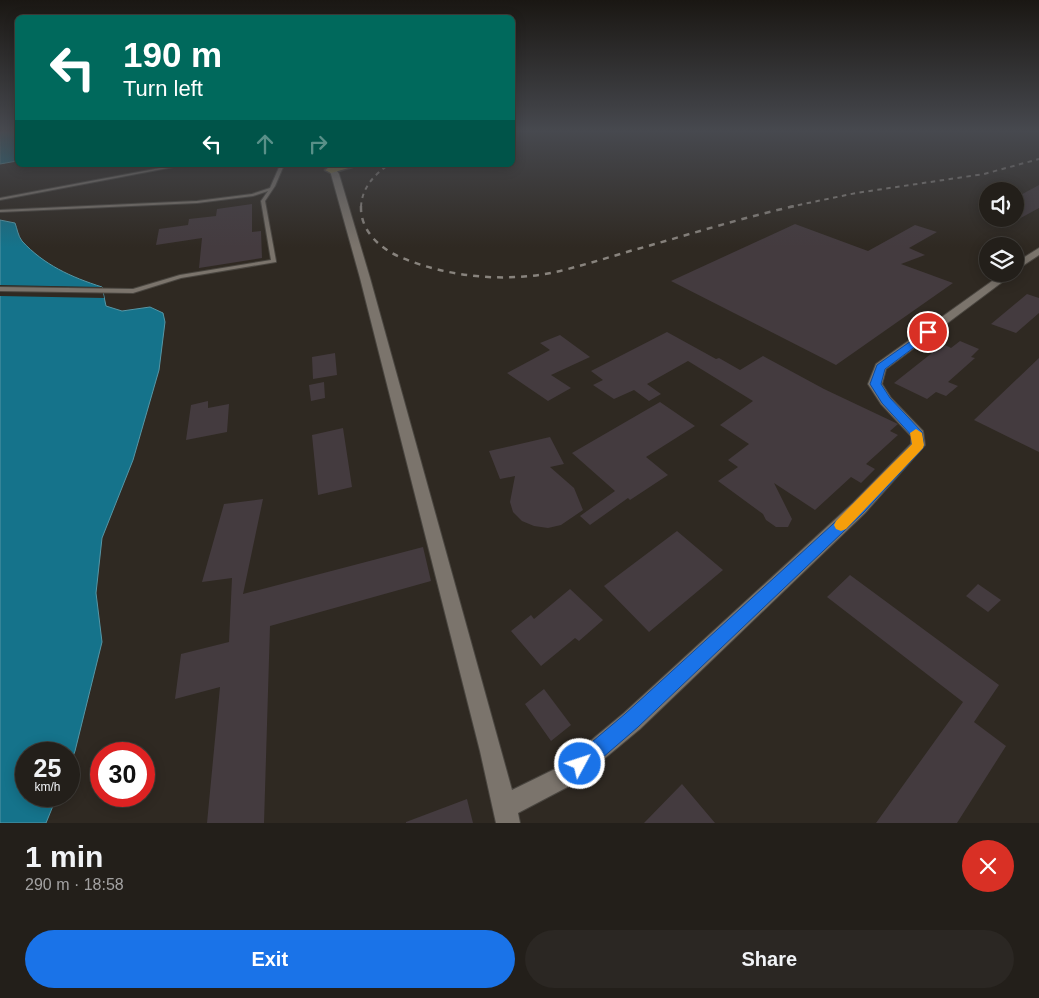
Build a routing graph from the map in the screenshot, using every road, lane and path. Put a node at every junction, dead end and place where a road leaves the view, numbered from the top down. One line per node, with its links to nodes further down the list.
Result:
1 (153, 170): 5 (lane)
2 (280, 170): 4 (lane)
3 (332, 170): 11 (street)
4 (273, 186): 6 (lane); 10 (lane)
5 (0, 199)
6 (0, 211)
7 (1039, 251): 8 (street)
8 (1024, 262)
9 (997, 282): 11 (street)
10 (0, 289)
11 (506, 815)

